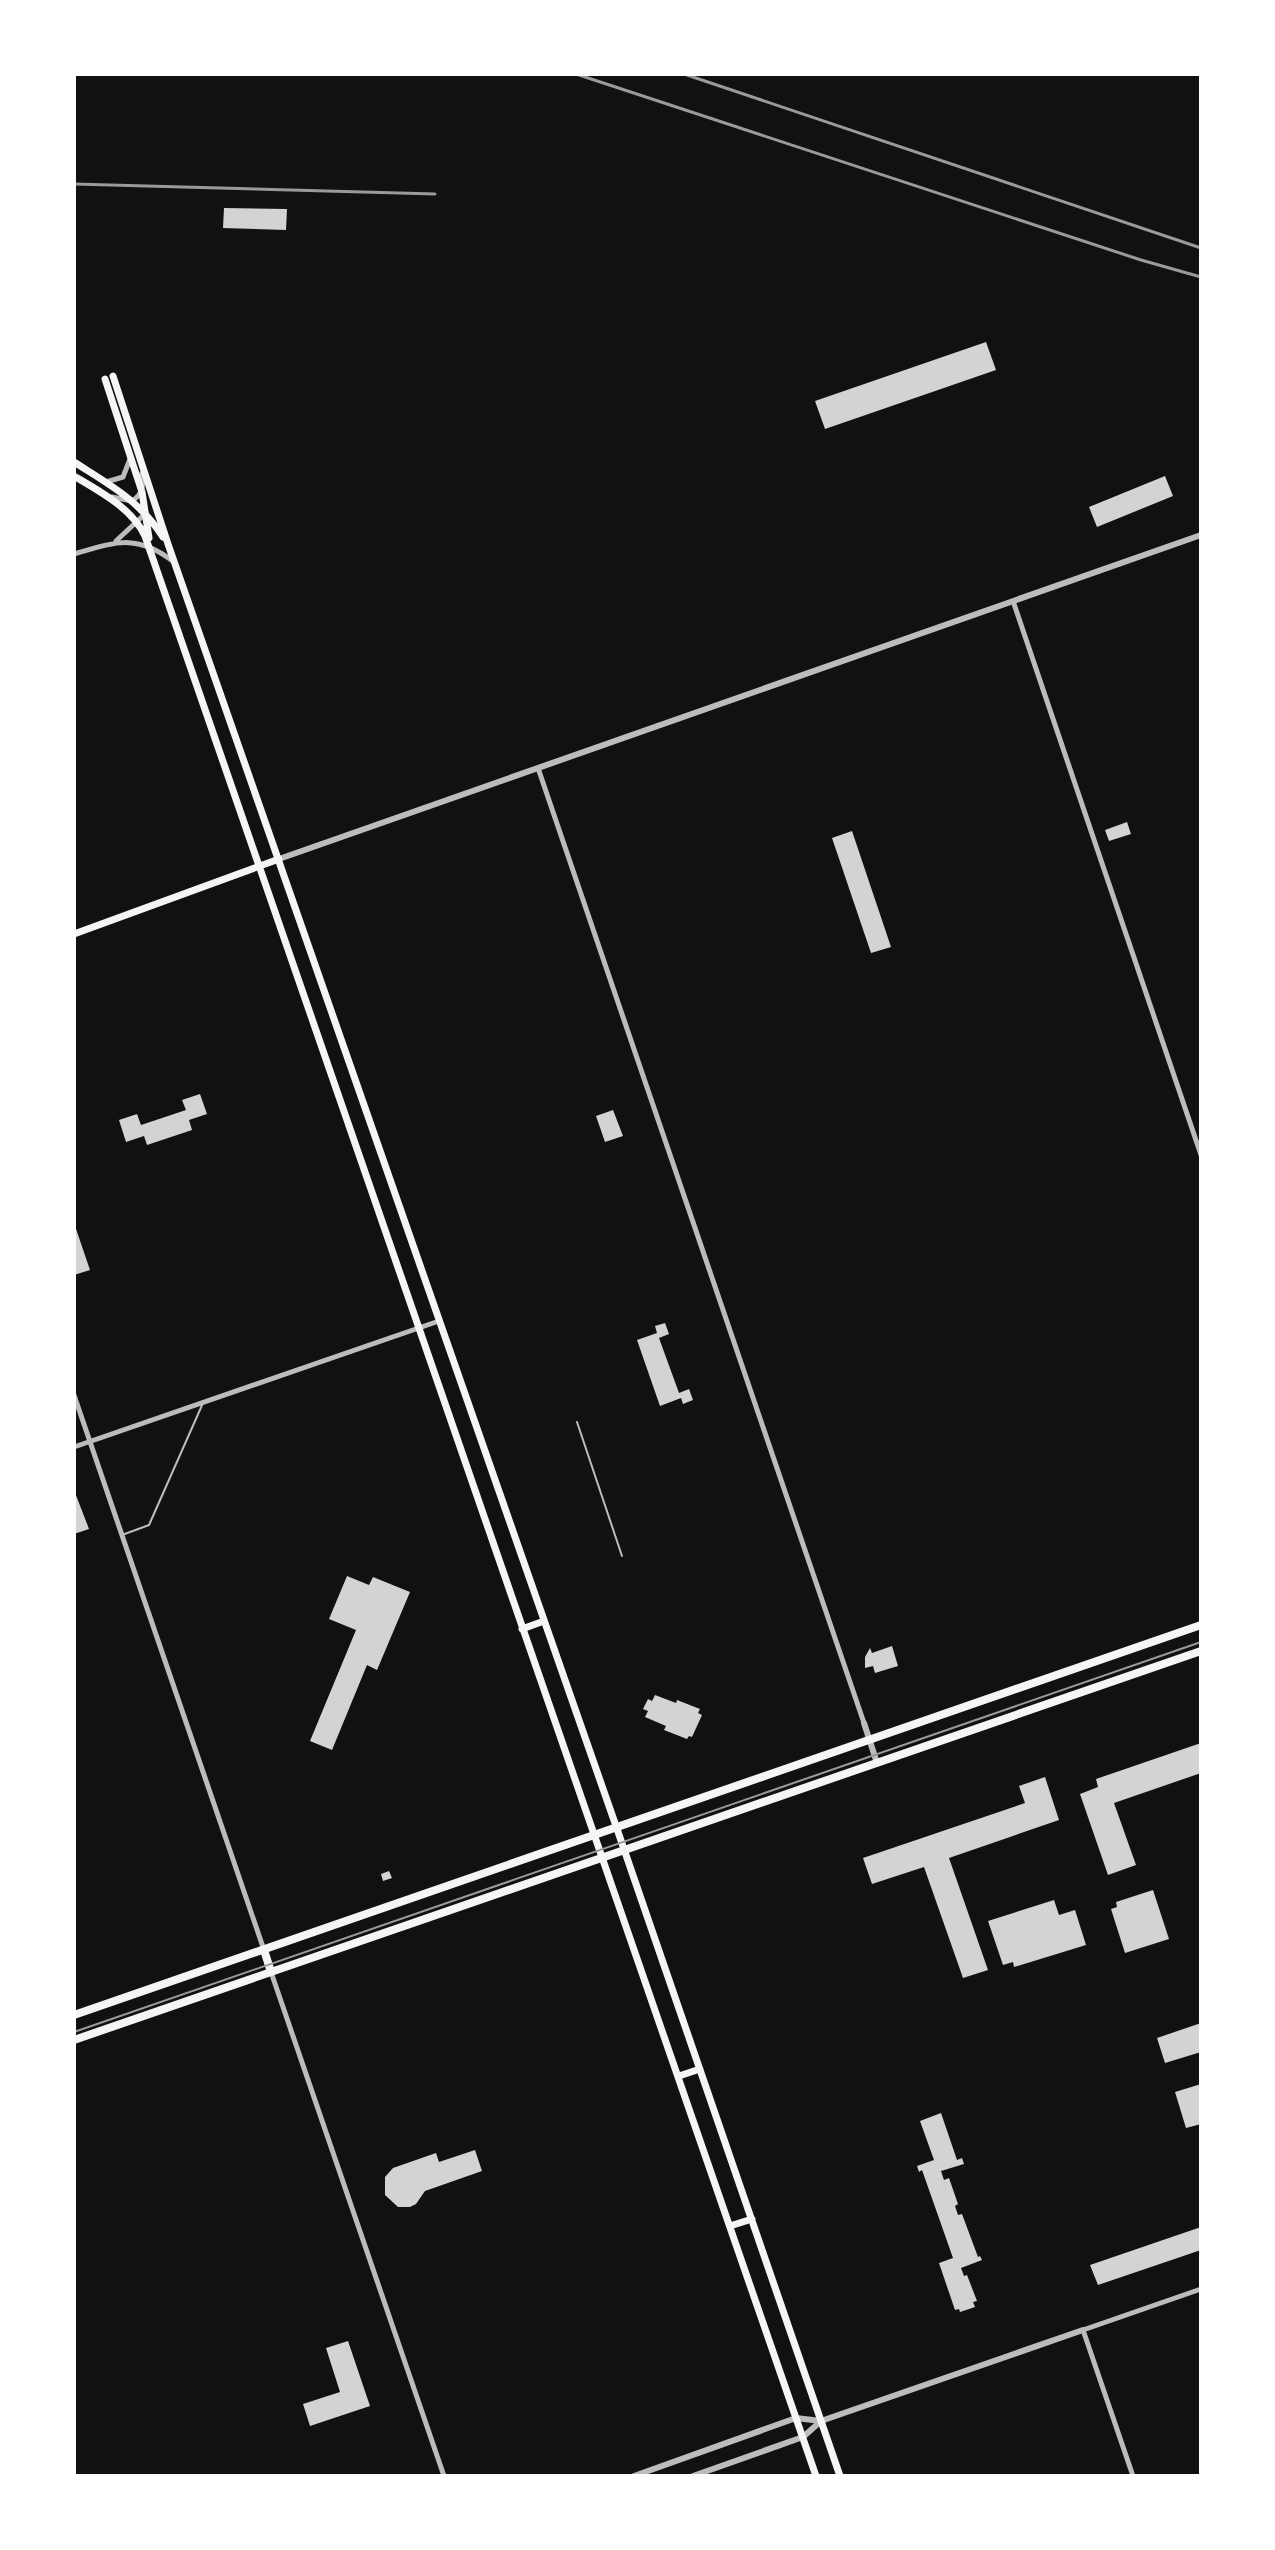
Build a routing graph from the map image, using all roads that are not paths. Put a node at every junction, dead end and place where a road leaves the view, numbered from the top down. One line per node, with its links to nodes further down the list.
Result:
1 (131, 458): 3 (main road); 5 (street); 7 (main road)
2 (74, 462): 5 (main road)
3 (142, 463): 7 (street); 13 (main road)
4 (74, 476): 6 (main road)
5 (106, 482): 8 (main road)
6 (100, 492): 8 (street); 10 (main road)
7 (142, 492): 8 (street); 9 (main road)
8 (132, 501): 9 (main road)
9 (146, 513): 10 (street); 13 (main road); 14 (main road)
10 (137, 523): 12 (street); 14 (main road)
11 (1201, 535): 17 (street)
12 (115, 541): 14 (street); 15 (street)
13 (168, 544): 16 (main road)
14 (149, 549): 16 (street); 20 (main road)
15 (74, 554)
16 (174, 562): 19 (main road)
17 (1013, 601): 18 (street); 22 (street)
18 (538, 768): 19 (street); 36 (street)
19 (279, 859): 20 (main road); 23 (main road)
20 (258, 867): 21 (main road); 24 (main road)
21 (74, 934)
22 (1201, 1155)
23 (439, 1321): 24 (street); 32 (main road)
24 (418, 1328): 26 (street); 34 (main road)
25 (74, 1395): 28 (street)
26 (203, 1402): 28 (street); 30 (lane)
27 (577, 1422): 31 (lane)
28 (90, 1441): 29 (street); 30 (street)
29 (74, 1447)
30 (121, 1536): 43 (street)
31 (622, 1556)
32 (544, 1621): 34 (main road); 39 (main road)
33 (1201, 1625): 37 (highway)
34 (522, 1629): 40 (main road)
35 (1201, 1651): 38 (highway)
36 (864, 1723): 37 (street)
37 (870, 1740): 38 (street); 39 (highway)
38 (877, 1763): 41 (highway)
39 (616, 1826): 40 (highway); 41 (main road)
40 (595, 1834): 42 (main road); 43 (highway)
41 (625, 1850): 42 (highway); 47 (main road)
42 (603, 1857): 44 (highway); 48 (main road)
43 (264, 1950): 44 (highway); 45 (highway)
44 (271, 1972): 46 (highway); 56 (street)
45 (74, 2015)
46 (75, 2038)
47 (700, 2069): 48 (main road); 49 (main road)
48 (679, 2076): 50 (main road)
49 (752, 2219): 50 (main road); 54 (main road)
50 (730, 2226): 53 (main road)
51 (1201, 2289): 52 (street)
52 (1083, 2330): 54 (street); 61 (street)
53 (796, 2418): 54 (street); 55 (main road); 57 (street)
54 (821, 2421): 55 (street); 60 (main road)
55 (803, 2437): 58 (street); 59 (main road)
56 (444, 2476)
57 (634, 2476)
58 (693, 2476)
59 (816, 2476)
60 (840, 2476)
61 (1133, 2476)

